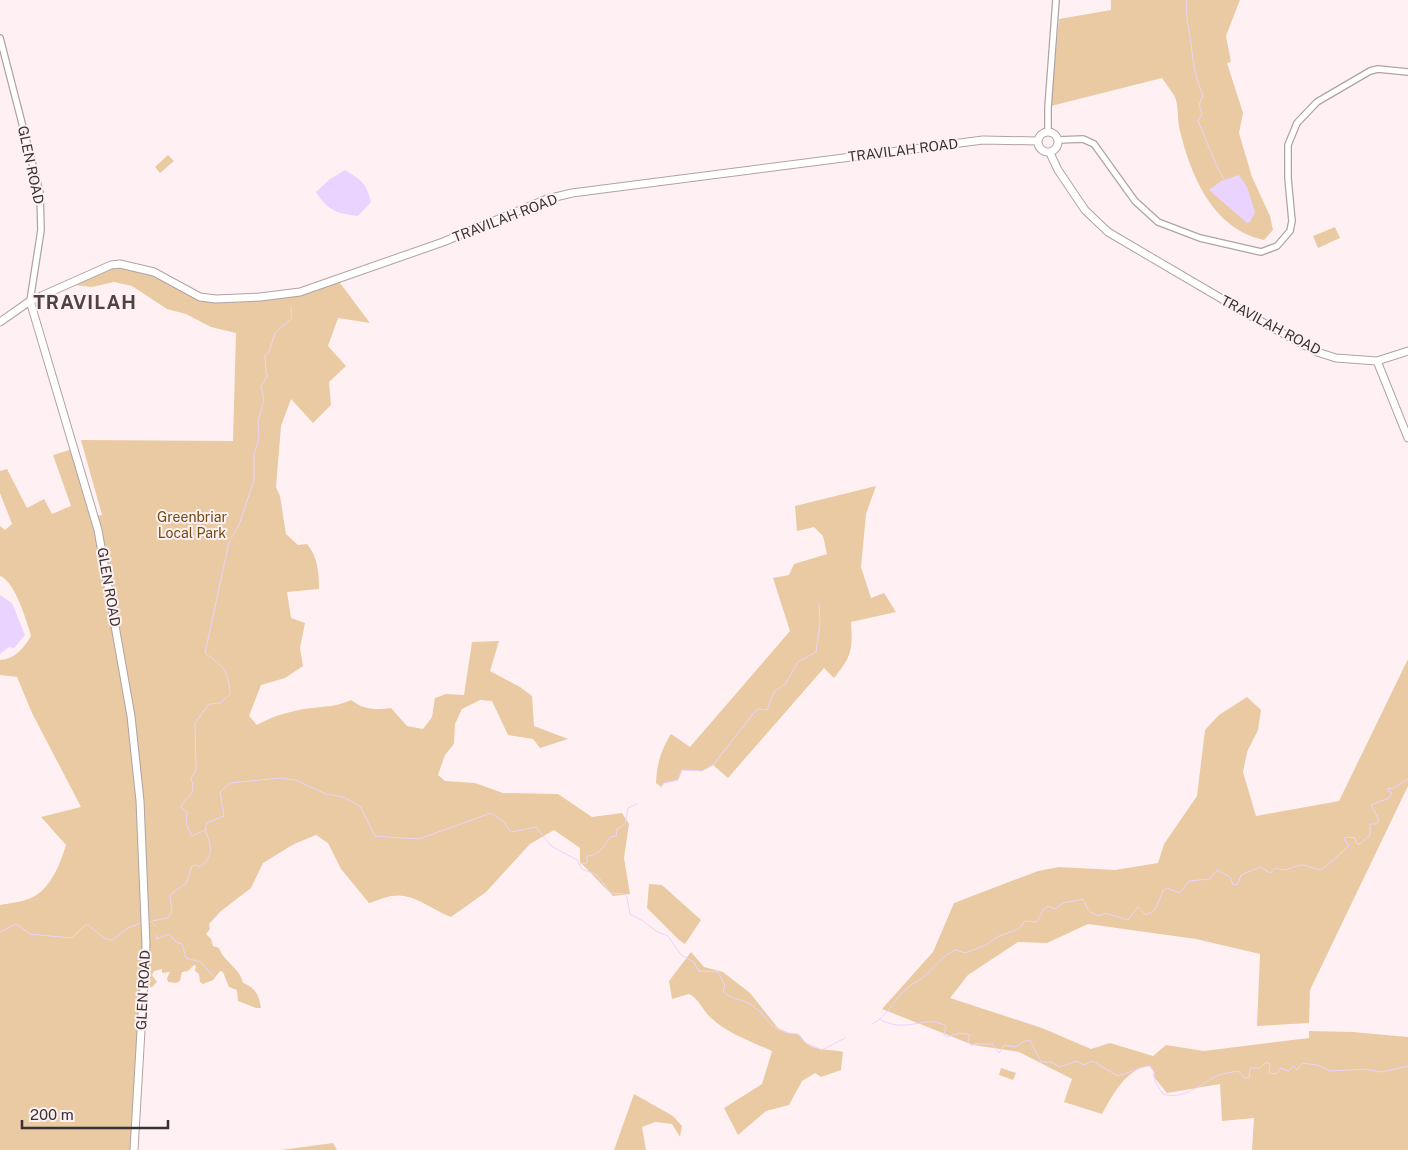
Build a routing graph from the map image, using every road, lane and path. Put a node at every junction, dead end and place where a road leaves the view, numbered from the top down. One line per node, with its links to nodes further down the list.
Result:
1 (1056, 0): 4 (street)
2 (0, 38): 8 (street, GLEN ROAD)
3 (1408, 72): 5 (street)
4 (1048, 132): 5 (main road); 6 (main road)
5 (1058, 140): 7 (main road)
6 (1038, 141): 7 (main road); 8 (main road, TRAVILAH ROAD)
7 (1050, 153): 11 (main road, TRAVILAH ROAD)
8 (30, 301): 9 (main road, TRAVILAH ROAD); 13 (main road, GLEN ROAD)
9 (0, 322)
10 (1408, 351): 11 (main road, TRAVILAH ROAD)
11 (1377, 360): 12 (main road)
12 (1408, 438)
13 (134, 1150)

